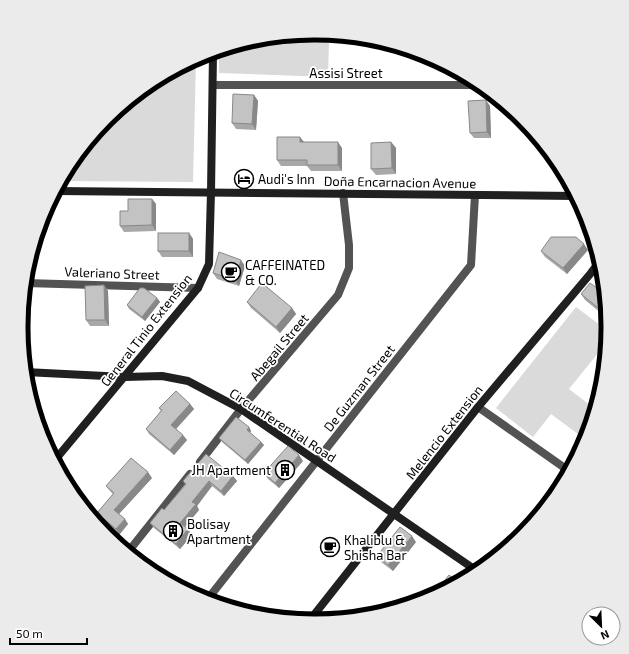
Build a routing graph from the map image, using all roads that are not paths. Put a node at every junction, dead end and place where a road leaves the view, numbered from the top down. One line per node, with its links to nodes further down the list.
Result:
1 (213, 59): 2 (street, General Tinio Extension)
2 (213, 85): 3 (street, Assisi Street); 5 (street, General Tinio Extension)
3 (468, 85)
4 (63, 190): 5 (street, Doña Encarnacion Avenue)
5 (211, 192): 6 (street, Doña Encarnacion Avenue); 11 (street, General Tinio Extension)
6 (343, 193): 7 (street, Doña Encarnacion Avenue); 15 (street, Abegail Street)
7 (475, 195): 8 (street, Doña Encarnacion Avenue); 17 (street, De Guzman Street)
8 (569, 196)
9 (594, 268): 14 (street, Melencio Extension)
10 (31, 283): 11 (street, Valeriano Street)
11 (198, 288): 13 (street, General Tinio Extension)
12 (32, 372): 13 (street, Circumferential Road)
13 (125, 377): 15 (street, Circumferential Road); 16 (street, General Tinio Extension)
14 (478, 407): 18 (street); 19 (street, Melencio Extension)
15 (241, 409): 17 (street, Circumferential Road); 20 (street, Abegail Street)
16 (59, 456)
17 (317, 460): 19 (street, Circumferential Road); 22 (street, De Guzman Street)
18 (564, 468)
19 (395, 514): 21 (street, Circumferential Road); 23 (street, Melencio Extension)
20 (132, 547)
21 (472, 567)
22 (211, 594)
23 (315, 614)

